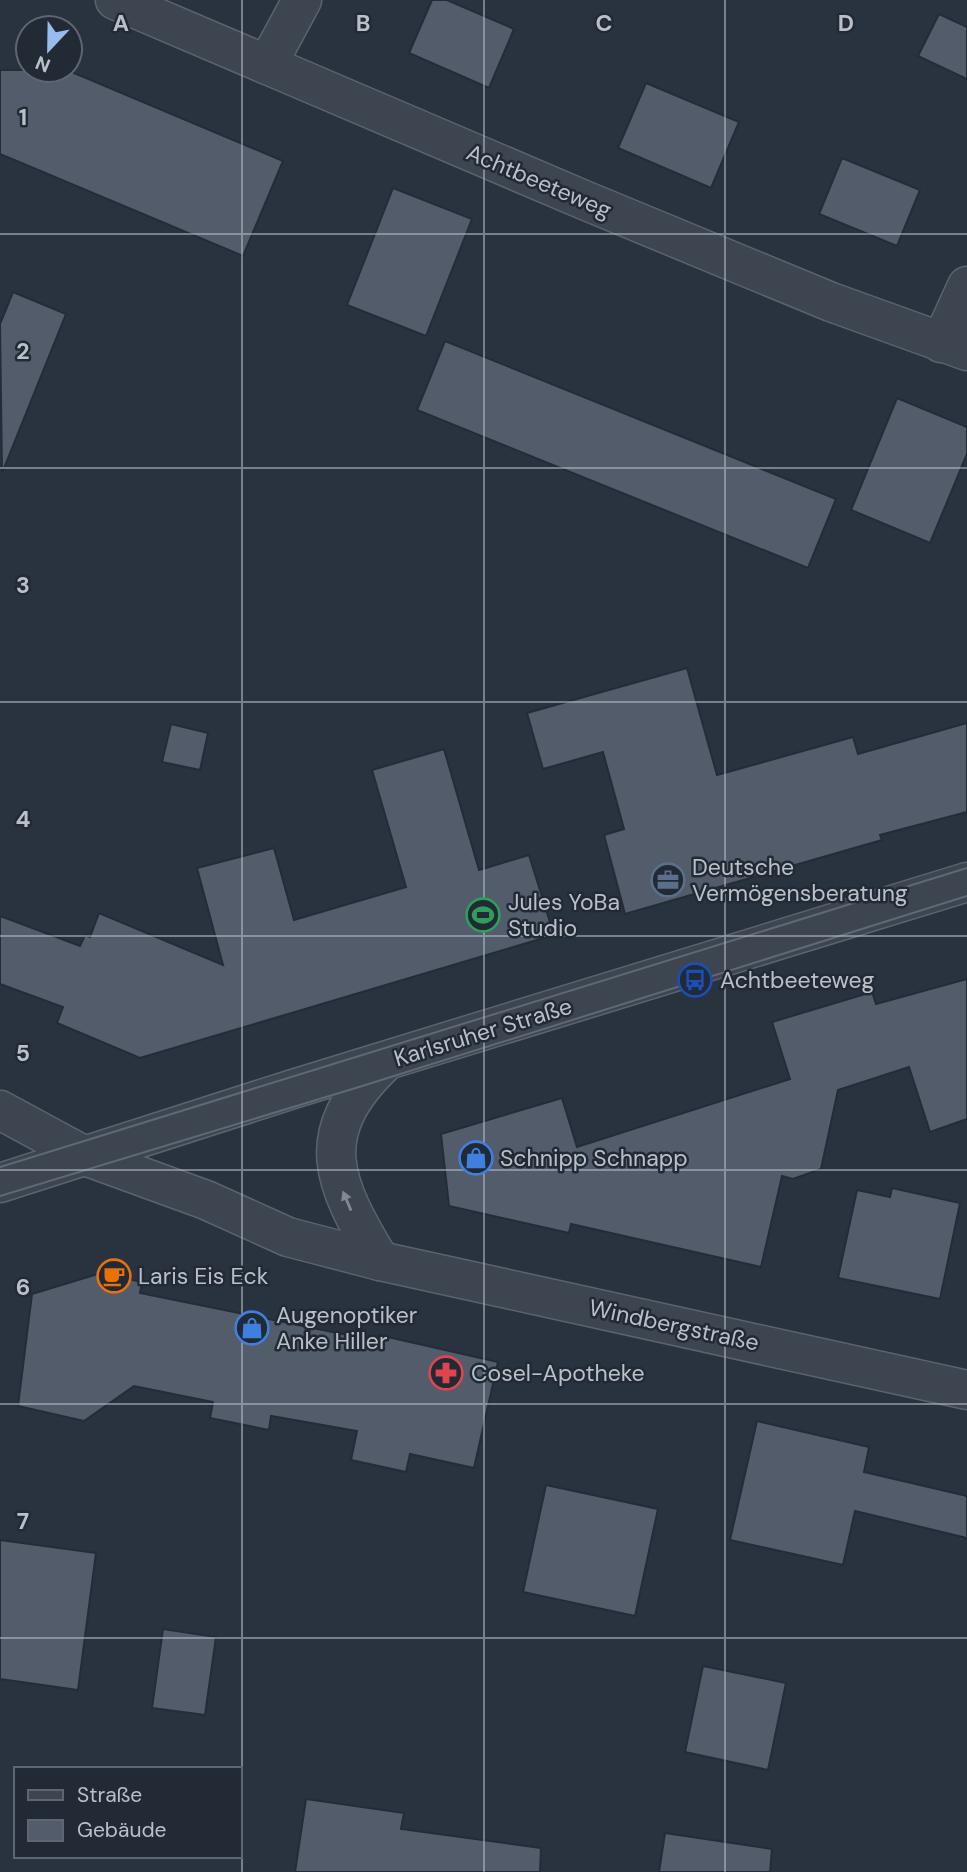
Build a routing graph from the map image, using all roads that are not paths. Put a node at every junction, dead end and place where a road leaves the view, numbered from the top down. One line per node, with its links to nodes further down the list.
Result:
1 (115, 0): 3 (street, Achtbeeteweg)
2 (302, 0): 3 (street)
3 (267, 65): 5 (street, Achtbeeteweg)
4 (967, 286): 5 (street)
5 (954, 347)
6 (967, 882): 7 (street, Karlsruher Straße)
7 (383, 1063): 9 (street, Karlsruher Straße); 11 (street, one-way to 7)
8 (0, 1110): 9 (street, Windbergstraße)
9 (85, 1156): 10 (street, Karlsruher Straße); 11 (street, Windbergstraße)
10 (0, 1183)
11 (380, 1261): 12 (street, Windbergstraße)
12 (967, 1390)

